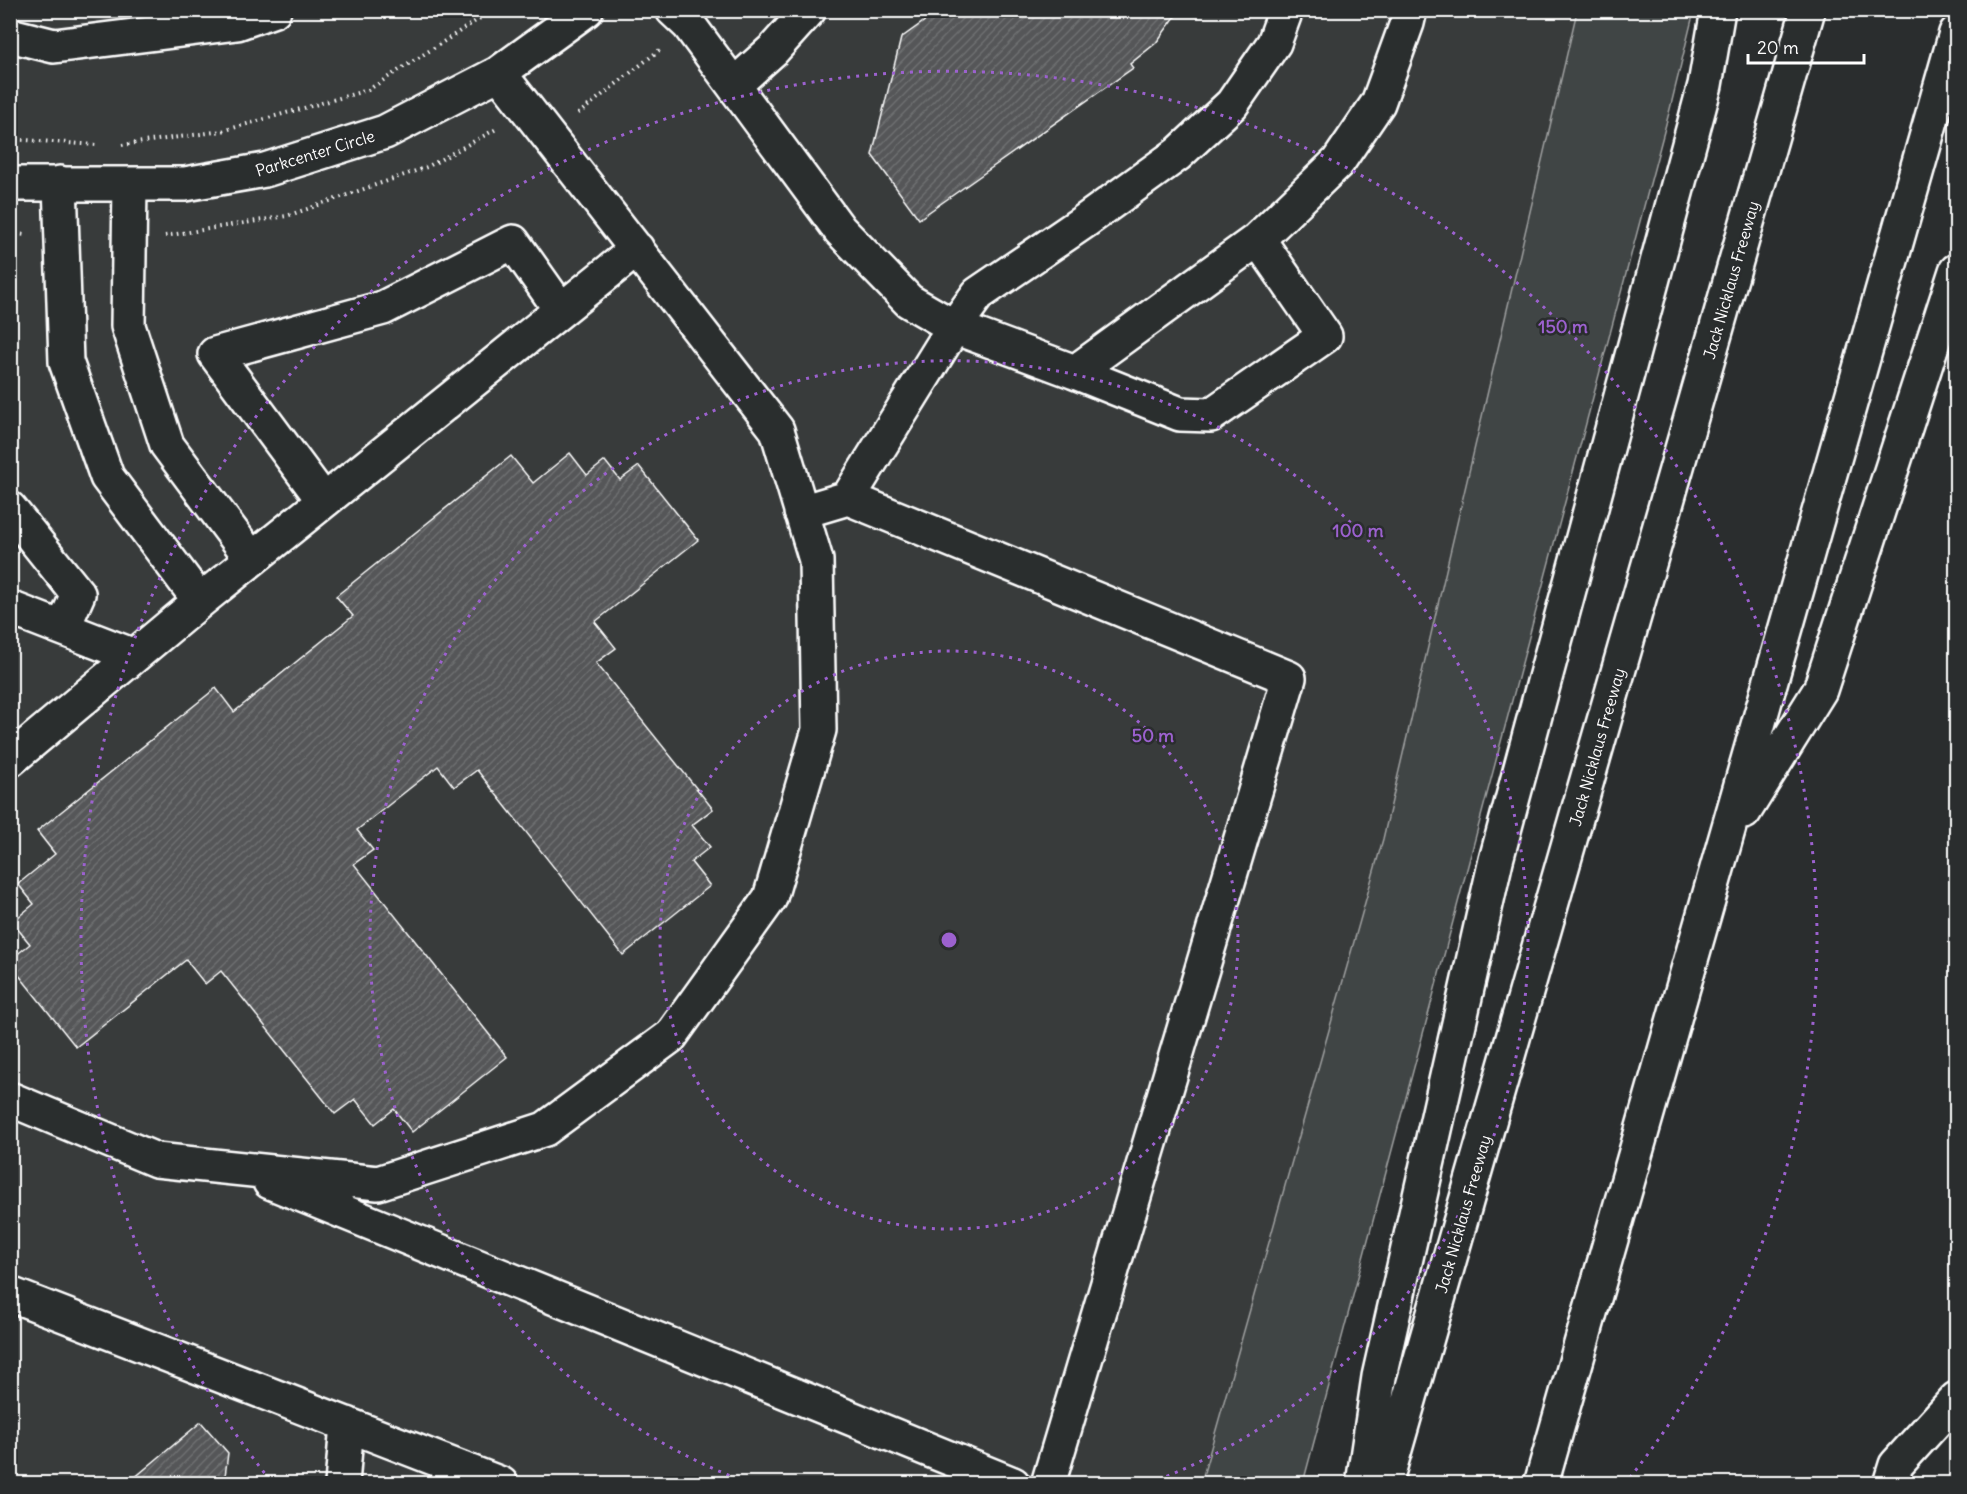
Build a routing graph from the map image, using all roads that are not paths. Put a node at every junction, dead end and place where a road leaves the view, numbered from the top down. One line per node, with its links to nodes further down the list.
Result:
1 (274, 10): 8 (main road)
2 (586, 10): 12 (main road, Parkcenter Circle)
3 (809, 10): 13 (main road)
4 (1287, 10): 21 (main road)
5 (1410, 10): 17 (main road)
6 (1719, 10): 43 (main road)
7 (1808, 10): 44 (main road, Jack Nicklaus Freeway)
8 (236, 17): 10 (main road)
9 (681, 18): 13 (main road)
10 (17, 27)
11 (1956, 33): 33 (main road)
12 (499, 73): 16 (main road, Parkcenter Circle); 18 (main road)
13 (734, 85): 21 (main road)
14 (60, 183): 15 (main road, Parkcenter Circle); 16 (main road, Parkcenter Circle); 28 (main road)
15 (10, 184)
16 (130, 184): 27 (main road)
17 (1258, 238): 22 (main road); 22 (main road)
18 (637, 249): 20 (main road); 26 (main road)
19 (1956, 272): 33 (main road)
20 (561, 310): 24 (main road); 24 (main road)
21 (954, 327): 22 (main road); 23 (main road)
22 (1075, 372)
23 (848, 498): 26 (main road); 42 (main road)
24 (324, 501): 27 (main road)
25 (10, 509): 30 (main road)
26 (801, 512): 35 (main road)
27 (252, 559): 28 (main road)
28 (200, 601): 31 (main road)
29 (10, 608): 30 (main road)
30 (63, 628): 31 (main road)
31 (134, 656): 32 (main road)
32 (16, 749)
33 (1724, 844): 45 (main road)
34 (10, 1099): 35 (main road)
35 (234, 1168): 41 (main road)
36 (10, 1294): 38 (main road)
37 (1956, 1399): 46 (main road)
38 (347, 1424): 39 (main road); 40 (main road)
39 (342, 1484)
40 (501, 1484)
41 (1013, 1484)
42 (1048, 1484)
43 (1363, 1484)
44 (1385, 1484)
45 (1541, 1484)
46 (1890, 1484)

